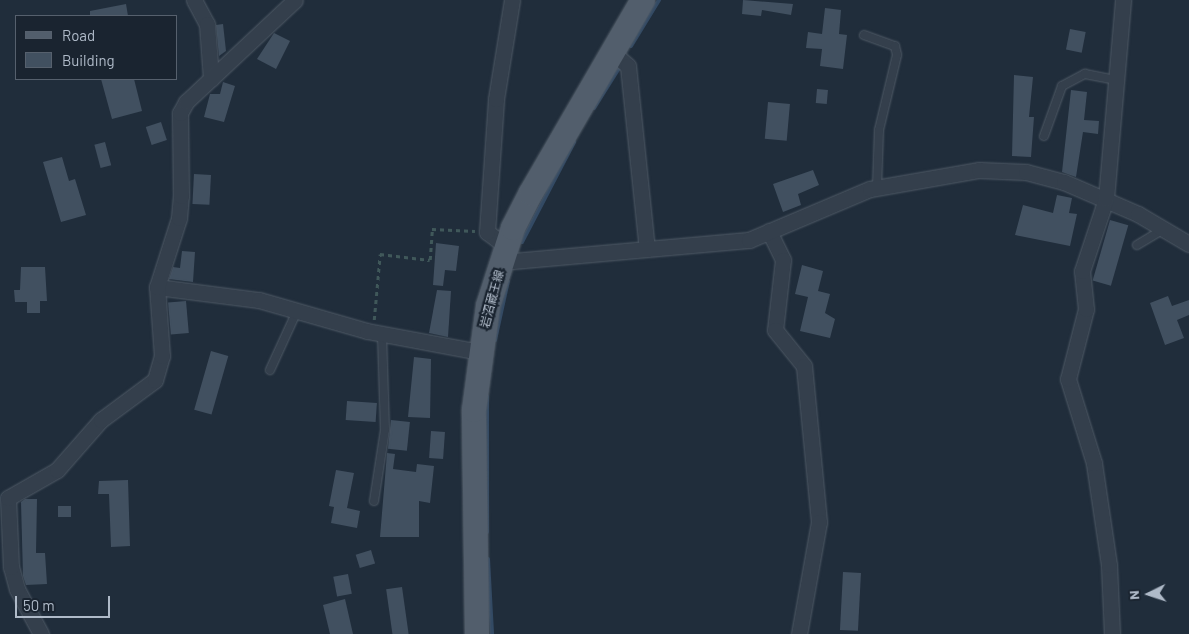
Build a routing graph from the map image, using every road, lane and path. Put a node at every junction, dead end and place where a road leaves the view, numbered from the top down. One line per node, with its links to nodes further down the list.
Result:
1 (194, 0): 8 (street)
2 (295, 0): 8 (street)
3 (512, 0): 15 (street)
4 (643, 0): 7 (main road, 岩沼蔵王線)
5 (1123, 0): 9 (street)
6 (864, 36): 11 (lane)
7 (612, 52): 18 (street); 19 (main road, 岩沼蔵王線)
8 (211, 79): 20 (street)
9 (1116, 80): 10 (lane); 12 (street)
10 (1044, 136)
11 (877, 187): 12 (street); 14 (street)
12 (1106, 199): 13 (street); 29 (street)
13 (1166, 228): 16 (street); 17 (lane)
14 (769, 231): 18 (street); 28 (street)
15 (487, 232): 19 (street); 22 (path)
16 (1189, 244)
17 (1137, 245)
18 (647, 249): 19 (street)
19 (504, 255): 23 (main road, 岩沼蔵王線)
20 (157, 287): 21 (street); 26 (street)
21 (297, 311): 22 (street); 24 (lane)
22 (377, 333): 23 (street); 25 (lane)
23 (479, 352): 27 (main road, 岩沼蔵王線)
24 (270, 370)
25 (374, 501)
26 (41, 634)
27 (477, 634)
28 (798, 634)
29 (1112, 634)

